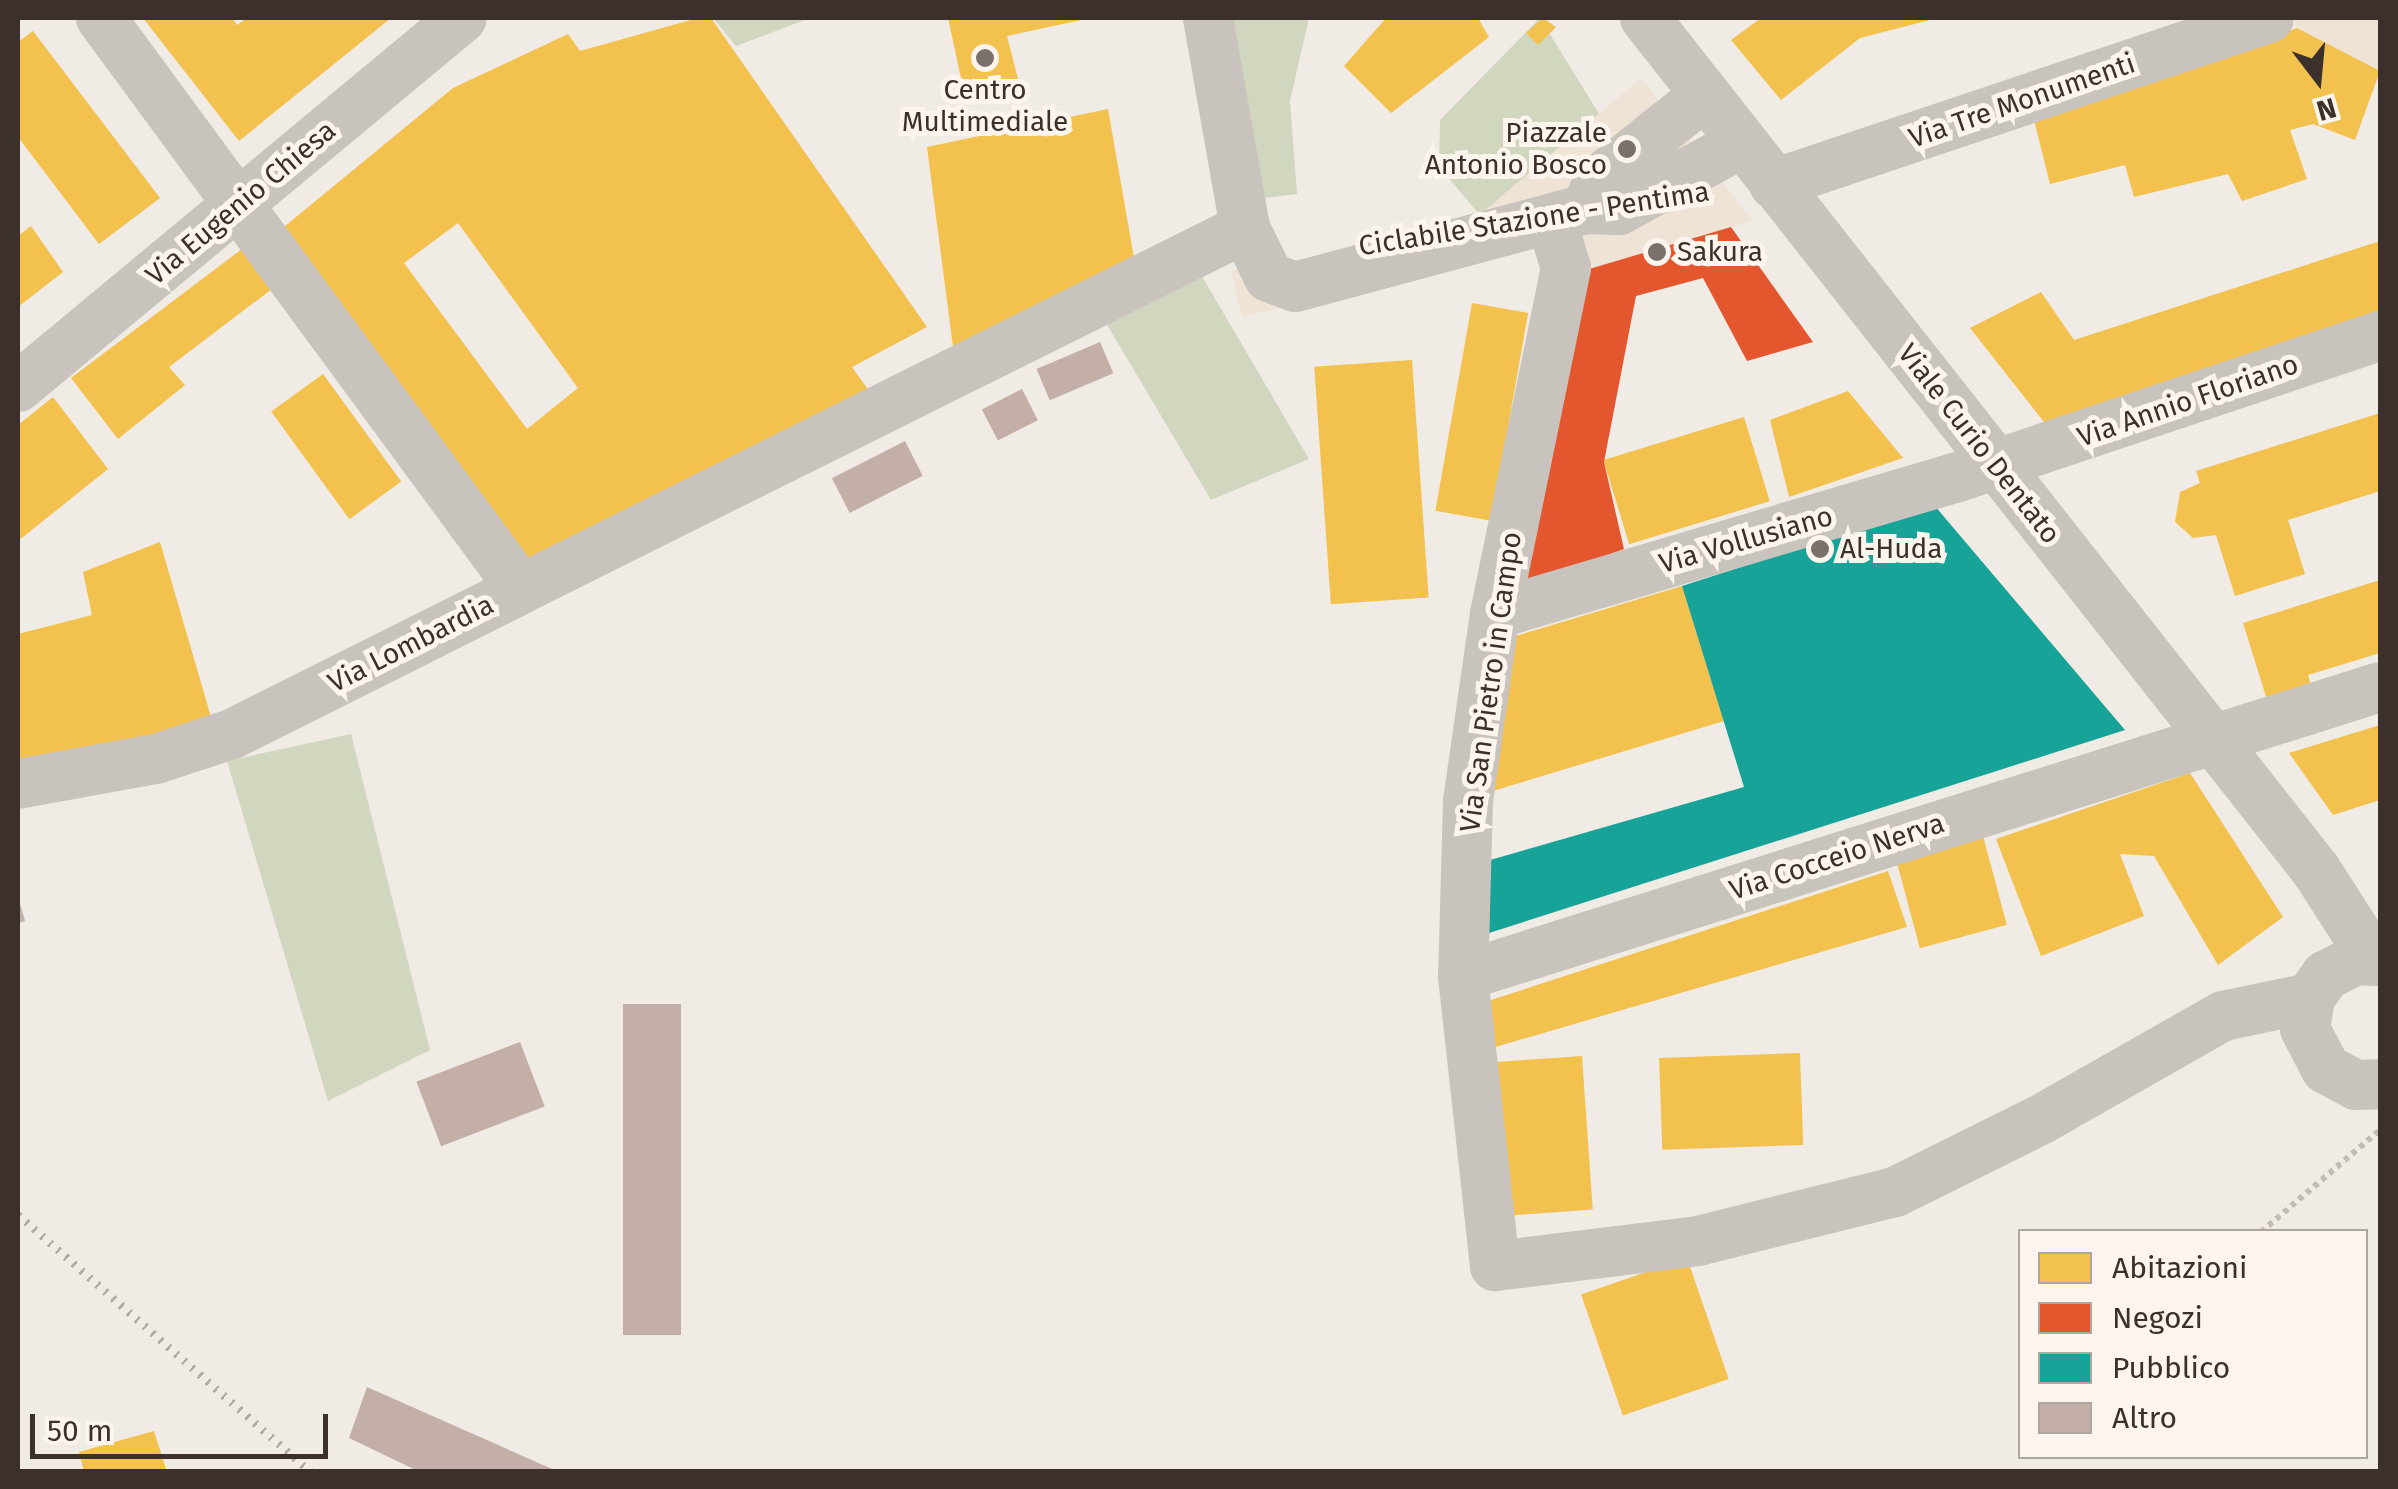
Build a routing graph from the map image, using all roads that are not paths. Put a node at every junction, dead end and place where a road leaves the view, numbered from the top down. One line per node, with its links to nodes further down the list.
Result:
1 (101, 18): 9 (street, Via Lombardia)
2 (462, 18): 9 (street, Via Eugenio Chiesa)
3 (1208, 18): 11 (street)
4 (1645, 18): 6 (street, Viale Curio Dentato)
5 (2269, 18): 8 (street, Via Tre Monumenti)
6 (1705, 95): 7 (street, Viale Curio Dentato); 10 (street)
7 (1742, 143): 8 (street, Viale Curio Dentato); 10 (street)
8 (1774, 184): 14 (street, Viale Curio Dentato)
9 (238, 206): 13 (street, Via Eugenio Chiesa); 15 (street, Via Lombardia)
10 (1569, 216): 11 (street); 16 (street, Via San Pietro in Campo)
11 (1245, 228): 15 (street)
12 (2380, 336): 14 (street, Via Annio Floriano)
13 (18, 387)
14 (1996, 465): 16 (street, Via Vollusiano); 18 (street, Viale Curio Dentato)
15 (522, 589): 19 (street, Via Lombardia)
16 (1496, 614): 22 (street, Via San Pietro in Campo)
17 (2380, 687): 18 (street, Via Cocceio Nerva)
18 (2211, 738): 20 (street, Viale Curio Dentato); 22 (street, Via Cocceio Nerva)
19 (18, 784)
20 (2316, 870): 21 (street, Viale Curio Dentato); 23 (street)
21 (2377, 960): 23 (street, Viale Curio Dentato)
22 (1463, 976): 25 (street, Via San Pietro in Campo)
23 (2318, 986): 24 (street); 25 (street, Viale Curio Dentato)
24 (2380, 1084)
25 (1495, 1266)

